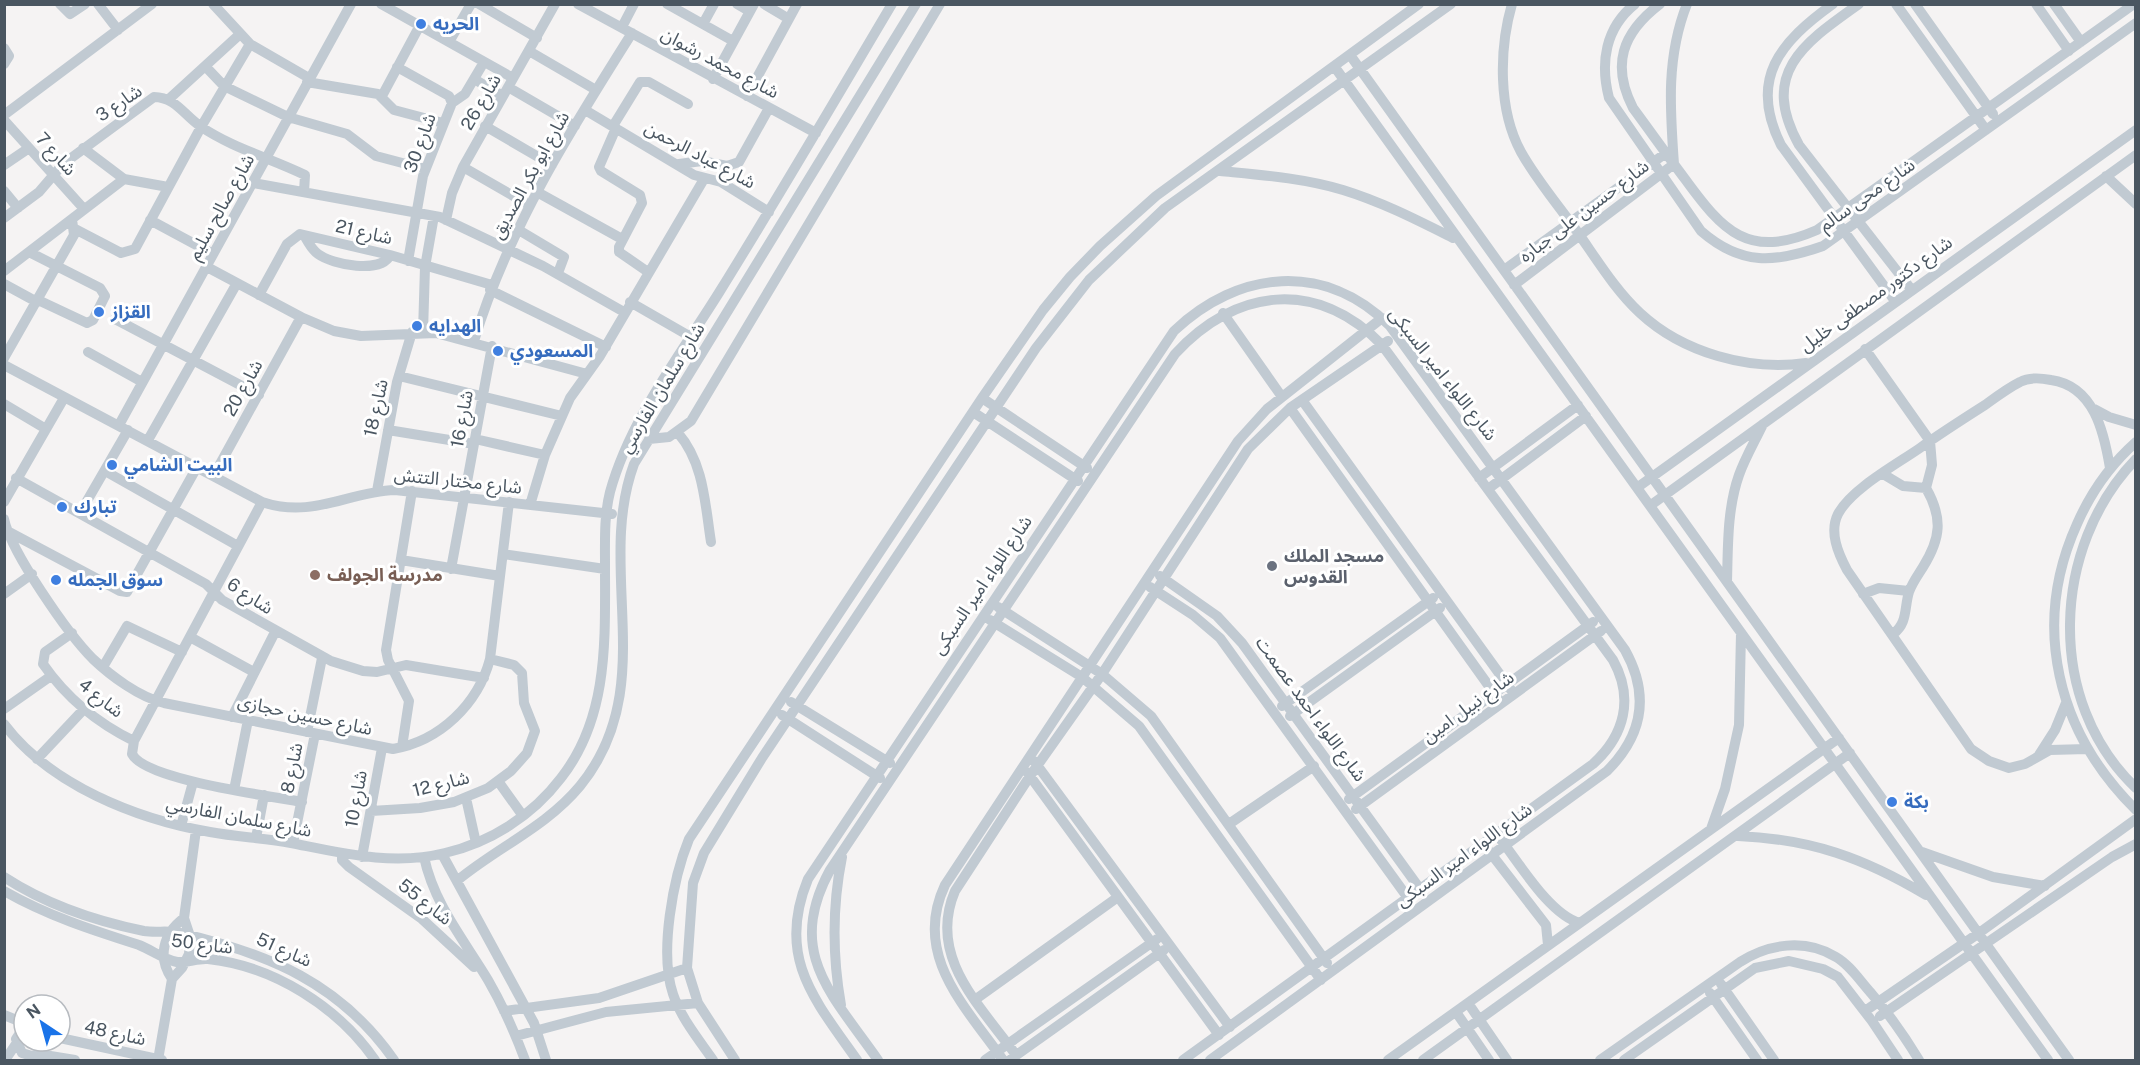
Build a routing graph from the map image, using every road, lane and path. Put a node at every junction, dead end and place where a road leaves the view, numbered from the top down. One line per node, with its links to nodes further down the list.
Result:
1 (60, 4): 2 (street)
2 (84, 4)
3 (98, 4): 40 (street)
4 (152, 4): 40 (street)
5 (213, 4): 43 (street)
6 (351, 4): 61 (street, شارع صالح سليم)
7 (471, 4): 46 (street)
8 (479, 4): 44 (street)
9 (555, 4): 44 (street, شارع 26)
10 (578, 4): 41 (street, شارع محمد رشوان)
11 (634, 4): 41 (street, شارع ابو بكر الصديق)
12 (667, 4): 38 (street)
13 (714, 4): 38 (street)
14 (737, 4): 34 (street)
15 (764, 4): 35 (street)
16 (797, 4): 35 (street)
17 (892, 4): 86 (street, شارع سلمان الفارسي)
18 (916, 4): 197 (street, شارع سلمان الفارسي)
19 (940, 4): 196 (street)
20 (1419, 4): 52 (street)
21 (1451, 4): 58 (street)
22 (1512, 4): 124 (street)
23 (1635, 4): 93 (street, شارع محى سالم)
24 (1660, 4): 90 (street, شارع محى سالم)
25 (1686, 4): 95 (street)
26 (1833, 4): 36 (street)
27 (1859, 4): 42 (street)
28 (1896, 4): 78 (street)
29 (1915, 4): 74 (street)
30 (2036, 4): 51 (street)
31 (2054, 4): 47 (street)
32 (2134, 4): 47 (street, شارع محى سالم)
33 (388, 6): 39 (street)
34 (751, 8): 45 (street)
35 (789, 19): 69 (street)
36 (1811, 21): 42 (street); 63 (street)
37 (2136, 23): 79 (street, شارع محى سالم)
38 (703, 24): 45 (street)
39 (419, 27): 46 (street); 57 (street)
40 (118, 30): 76 (street)
41 (627, 30): 60 (street, شارع محمد رشوان); 67 (street, شارع ابو بكر الصديق)
42 (1820, 32): 64 (street)
43 (239, 35): 48 (street); 55 (street)
44 (537, 38): 50 (street, شارع 26)
45 (733, 41): 60 (street)
46 (449, 42): 53 (street)
47 (2081, 42): 51 (street, شارع محى سالم)
48 (250, 44): 61 (street); 65 (street)
49 (4, 48): 54 (street)
50 (529, 51): 66 (street, شارع 26); 67 (street)
51 (2069, 51): 74 (street, شارع محى سالم)
52 (1350, 55): 56 (street); 58 (street)
53 (484, 62): 59 (street); 66 (street)
54 (4, 64)
55 (205, 66): 65 (street); 70 (street)
56 (1334, 66): 62 (street); 180 (street)
57 (397, 68): 68 (street); 71 (street, شارع 30)
58 (1360, 69): 62 (street); 140 (street)
59 (474, 79): 66 (street); 71 (street)
60 (713, 79): 69 (street, شارع محمد رشوان)
61 (308, 80): 68 (street); 77 (street, شارع صالح سليم)
62 (1344, 80): 100 (street); 131 (street)
63 (1770, 80): 64 (street); 120 (street)
64 (1785, 85): 114 (street)
65 (224, 86): 77 (street); 83 (street)
66 (508, 87): 81 (street, شارع 26); 82 (street)
67 (596, 90): 75 (street, شارع ابو بكر الصديق)
68 (381, 96): 80 (street)
69 (747, 96): 73 (street, شارع محمد رشوان)
70 (169, 99): 83 (street, شارع 3); 89 (street, شارع 3)
71 (452, 103): 80 (street, شارع 30)
72 (688, 104): 84 (street)
73 (769, 108): 86 (street, شارع محمد رشوان); 94 (street)
74 (1989, 108): 78 (street, شارع محى سالم); 79 (street)
75 (585, 110): 82 (street, شارع ابو بكر الصديق); 84 (street, شارع عباد الرحمن)
76 (5, 114): 88 (street, شارع 7)
77 (288, 117): 92 (street, شارع صالح سليم); 99 (street)
78 (1977, 117): 85 (street); 114 (street, شارع محى سالم)
79 (1998, 121): 85 (street, شارع محى سالم)
80 (443, 123): 99 (street, شارع 30)
81 (485, 126): 97 (street); 98 (street, شارع 26)
82 (575, 126): 97 (street, شارع ابو بكر الصديق)
83 (201, 127): 92 (street, شارع 3); 107 (street)
84 (615, 127): 94 (street, شارع عباد الرحمن); 130 (street)
85 (1986, 130): 123 (street, شارع محى سالم)
86 (816, 133): 117 (street, شارع سلمان الفارسي)
87 (2134, 134): 148 (street, شارع دكتور مصطفى خليل)
88 (29, 148): 96 (street); 101 (street, شارع 7)
89 (83, 148): 101 (street, شارع 3); 104 (street)
90 (1666, 153): 93 (street, شارع حسين على جباره); 95 (street, شارع محى سالم)
91 (2136, 155): 103 (street)
92 (265, 160): 106 (street, شارع صالح سليم); 109 (street, شارع 3)
93 (1653, 163): 102 (street, شارع محى سالم); 124 (street, شارع حسين على جباره)
94 (679, 164): 105 (street, شارع عباد الرحمن)
95 (1674, 164): 102 (street, شارع حسين على جباره); 120 (street, شارع محى سالم)
96 (4, 165)
97 (552, 165): 110 (street, شارع ابو بكر الصديق)
98 (463, 167): 112 (street); 122 (street, شارع 26)
99 (425, 169): 116 (street, شارع 30)
100 (1220, 171): 131 (street); 184 (street)
101 (52, 175): 113 (street, شارع 3); 115 (street, شارع 7)
102 (1661, 175): 127 (street, شارع محى سالم); 129 (street, شارع حسين على جباره)
103 (2106, 176): 111 (street); 167 (street)
104 (124, 179): 107 (street); 115 (street)
105 (704, 179): 117 (street, شارع عباد الرحمن); 142 (street)
106 (253, 183): 109 (street); 134 (street, شارع صالح سليم)
107 (168, 187): 121 (street)
108 (4, 190): 113 (street)
109 (304, 192): 116 (street)
110 (537, 192): 112 (street, شارع ابو بكر الصديق); 130 (street)
111 (2136, 204)
112 (529, 205): 126 (street, شارع ابو بكر الصديق)
113 (18, 208): 119 (street, شارع 3)
114 (1849, 208): 120 (street, شارع محى سالم); 123 (street)
115 (84, 209): 125 (street)
116 (417, 212): 118 (street); 136 (street, شارع 30)
117 (769, 212): 161 (street, شارع سلمان الفارسي)
118 (434, 216): 122 (street); 139 (street)
119 (4, 218)
120 (1834, 219): 127 (street)
121 (150, 220): 125 (street); 134 (street)
122 (446, 220): 132 (street)
123 (1858, 221): 127 (street, شارع محى سالم); 148 (street)
124 (1570, 222): 129 (street); 140 (street, شارع حسين على جباره)
125 (74, 224): 133 (street); 137 (street)
126 (517, 229): 132 (street, شارع ابو بكر الصديق); 143 (street)
127 (1844, 232): 151 (street)
128 (304, 235): 135 (street, شارع 21); 135 (street); 149 (street)
129 (1580, 236): 146 (street, شارع حسين على جباره); 171 (street)
130 (622, 239): 142 (street)
131 (1456, 239): 183 (street)
132 (508, 248): 143 (street); 147 (street, شارع ابو بكر الصديق)
133 (29, 252): 137 (street); 141 (street)
134 (213, 254): 138 (street, شارع صالح سليم)
135 (390, 255): 136 (street, شارع 21)
136 (408, 261): 139 (street, شارع 21)
137 (57, 266): 150 (street); 150 (street)
138 (207, 267): 144 (street); 163 (street, شارع صالح سليم)
139 (424, 267): 147 (street, شارع 21); 159 (street)
140 (1504, 270): 146 (street)
141 (4, 271)
142 (648, 272): 152 (street)
143 (558, 273): 153 (street)
144 (237, 283): 149 (street); 170 (street)
145 (4, 284): 150 (street)
146 (1514, 285): 212 (street)
147 (491, 288): 162 (street, شارع ابو بكر الصديق); 166 (street, شارع 21)
148 (1911, 289): 151 (street, شارع دكتور مصطفى خليل)
149 (259, 295): 155 (street)
150 (38, 301): 169 (street)
151 (1895, 301): 171 (street, شارع دكتور مصطفى خليل)
152 (630, 302): 153 (street); 161 (street)
153 (624, 312): 166 (street)
154 (1223, 313): 158 (street, شارع اللواء امير السبكى); 178 (street); 209 (street, شارع اللواء امير السبكى)
155 (302, 317): 159 (street); 176 (street, شارع 20)
156 (1382, 318): 158 (street); 160 (street, شارع اللواء امير السبكى); 204 (street, شارع اللواء امير السبكى)
157 (115, 319): 163 (street)
158 (1367, 330): 164 (street, شارع اللواء امير السبكى); 178 (street)
159 (417, 332): 162 (street); 174 (street, شارع 18)
160 (1396, 335): 164 (street); 206 (street, شارع اللواء امير السبكى)
161 (691, 337): 232 (street, شارع سلمان الفارسي)
162 (474, 341): 165 (street)
163 (163, 345): 170 (street); 175 (street, شارع صالح سليم)
164 (1382, 345): 181 (street); 215 (street, شارع اللواء امير السبكى)
165 (492, 346): 173 (street); 177 (street, شارع 16)
166 (606, 347): 173 (street)
167 (1865, 349): 191 (street); 199 (street)
168 (88, 352): 175 (street)
169 (4, 358)
170 (193, 360): 176 (street); 198 (street)
171 (1809, 362): 212 (street, شارع دكتور مصطفى خليل)
172 (4, 365): 179 (street, شارع مختار التتش)
173 (587, 374): 188 (street)
174 (399, 376): 177 (street); 195 (street, شارع 18)
175 (142, 382): 193 (street, شارع صالح سليم)
176 (259, 395): 211 (street, شارع 20)
177 (483, 396): 188 (street); 200 (street, شارع 16)
178 (1282, 397): 243 (street)
179 (64, 398): 193 (street, شارع مختار التتش); 194 (street)
180 (982, 398): 184 (street); 187 (street)
181 (1302, 400): 185 (street); 252 (street)
182 (4, 404): 194 (street)
183 (1578, 405): 189 (street); 206 (street)
184 (996, 408): 190 (street); 204 (street)
185 (1290, 408): 246 (street); 256 (street)
186 (2094, 409): 192 (street); 199 (street); 207 (street)
187 (973, 412): 190 (street); 285 (street)
188 (562, 416): 202 (street)
189 (1586, 416): 216 (street); 218 (street)
190 (987, 422): 214 (street); 290 (street)
191 (1764, 422): 223 (street); 247 (street)
192 (2136, 424)
193 (124, 427): 198 (street, شارع مختار التتش); 208 (street, شارع صالح سليم)
194 (46, 429): 213 (street)
195 (388, 430): 200 (street); 221 (street, شارع 18)
196 (678, 433): 197 (street); 236 (street)
197 (649, 439): 233 (street, شارع سلمان الفارسي)
198 (148, 440): 205 (street, شارع مختار التتش)
199 (1930, 441): 210 (street); 219 (street)
200 (474, 442): 202 (street); 224 (street, شارع 16)
201 (2136, 442): 207 (street)
202 (545, 455): 228 (street)
203 (2136, 459): 321 (street)
204 (1082, 464): 209 (street); 214 (street, شارع اللواء امير السبكى)
205 (197, 467): 211 (street, شارع مختار التتش); 230 (street)
206 (1494, 467): 215 (street); 216 (street, شارع اللواء امير السبكى)
207 (2110, 468): 289 (street)
208 (105, 471): 230 (street); 231 (street, شارع صالح سليم)
209 (1095, 473): 217 (street, شارع اللواء امير السبكى)
210 (1884, 474): 219 (street); 254 (street)
211 (214, 475): 226 (street, شارع مختار التتش)
212 (1652, 476): 218 (street, شارع دكتور مصطفى خليل); 223 (street)
213 (16, 478): 225 (street); 231 (street, شارع 6)
214 (1073, 478): 217 (street); 255 (street, شارع اللواء امير السبكى)
215 (1479, 478): 220 (street, شارع اللواء امير السبكى)
216 (1502, 479): 220 (street); 261 (street, شارع اللواء امير السبكى)
217 (1086, 487): 258 (street, شارع اللواء امير السبكى)
218 (1638, 487): 229 (street)
219 (1926, 488): 250 (street)
220 (1488, 489): 263 (street, شارع اللواء امير السبكى)
221 (377, 491): 222 (street, شارع مختار التتش); 226 (street, شارع مختار التتش)
222 (412, 491): 224 (street, شارع مختار التتش); 240 (street)
223 (1665, 495): 229 (street); 247 (street)
224 (464, 497): 227 (street, شارع مختار التتش); 241 (street, شارع 16)
225 (4, 502)
226 (262, 502): 237 (street)
227 (509, 502): 228 (street, شارع مختار التتش); 239 (street, شارع حسين حجازى)
228 (530, 505): 232 (street, شارع مختار التتش)
229 (1651, 505): 267 (street)
230 (174, 510): 237 (street); 238 (street)
231 (80, 513): 238 (street, شارع 6)
232 (606, 514): 233 (street, شارع مختار التتش); 242 (street, شارع سلمان الفارسي)
233 (621, 515): 352 (street, شارع سلمان الفارسي)
234 (4, 519): 235 (street, شارع حسين حجازى)
235 (9, 532): 238 (street); 244 (street, شارع حسين حجازى)
236 (711, 542)
237 (238, 546): 251 (street)
238 (151, 552): 251 (street, شارع 6)
239 (502, 554): 242 (street); 245 (street, شارع حسين حجازى)
240 (401, 560): 241 (street); 276 (street)
241 (451, 569): 245 (street)
242 (605, 569): 330 (street, شارع سلمان الفارسي)
243 (1153, 571): 246 (street, شارع اللواء احمد عصمت); 248 (street)
244 (32, 574): 253 (street); 266 (street, شارع حسين حجازى)
245 (500, 576): 273 (street, شارع حسين حجازى)
246 (1164, 579): 249 (street); 287 (street, شارع اللواء احمد عصمت)
247 (1727, 582): 302 (street)
248 (1145, 583): 249 (street, شارع اللواء احمد عصمت); 274 (street)
249 (1156, 591): 278 (street); 294 (street, شارع اللواء احمد عصمت)
250 (1909, 591): 254 (street); 268 (street)
251 (213, 593): 265 (street, شارع 6); 270 (street)
252 (1440, 593): 256 (street); 257 (street)
253 (4, 594)
254 (1863, 594): 268 (street)
255 (990, 602): 258 (street); 260 (street, شارع اللواء امير السبكى)
256 (1428, 602): 259 (street); 287 (street)
257 (1448, 603): 259 (street); 283 (street)
258 (1003, 611): 262 (street, شارع اللواء امير السبكى); 274 (street)
259 (1435, 612): 284 (street); 295 (street)
260 (982, 615): 262 (street); 311 (street, شارع اللواء امير السبكى)
261 (1601, 617): 263 (street, شارع نبيل امين); 264 (street, شارع اللواء امير السبكى)
262 (995, 623): 280 (street); 315 (street, شارع اللواء امير السبكى)
263 (1589, 626): 269 (street, شارع اللواء امير السبكى); 283 (street, شارع نبيل امين)
264 (1608, 626): 269 (street, شارع نبيل امين); 343 (street, شارع اللواء امير السبكى)
265 (275, 632): 272 (street, شارع 6); 277 (street)
266 (72, 633): 275 (street, شارع حسين حجازى); 279 (street)
267 (1741, 633): 306 (street); 334 (street)
268 (1893, 634): 309 (street)
269 (1596, 635): 283 (street, شارع نبيل امين); 336 (street, شارع اللواء امير السبكى)
270 (190, 637): 271 (street); 277 (street)
271 (182, 652): 275 (street); 286 (street)
272 (322, 658): 276 (street, شارع 6); 301 (street, شارع 8)
273 (490, 659): 281 (street, شارع حسين حجازى); 318 (street, شارع 12)
274 (1090, 666): 278 (street); 280 (street)
275 (103, 667): 286 (street, شارع حسين حجازى)
276 (393, 668): 281 (street, شارع 6); 304 (street)
277 (254, 672): 296 (street)
278 (1102, 674): 282 (street); 332 (street)
279 (51, 676): 291 (street); 292 (street, شارع 4)
280 (1082, 677): 282 (street); 312 (street)
281 (484, 678): 304 (street, شارع حسين حجازى)
282 (1094, 685): 312 (street); 376 (street)
283 (1510, 690): 284 (street, شارع نبيل امين); 288 (street, شارع نبيل امين)
284 (1494, 694): 288 (street); 325 (street, شارع نبيل امين)
285 (783, 697): 290 (street); 293 (street)
286 (156, 701): 296 (street, شارع حسين حجازى); 303 (street)
287 (1286, 703): 294 (street); 295 (street, شارع اللواء احمد عصمت)
288 (1501, 703): 325 (street, شارع نبيل امين)
289 (2066, 703): 307 (street); 309 (street)
290 (797, 706): 297 (street); 311 (street)
291 (4, 709)
292 (84, 709): 303 (street, شارع 4); 310 (street)
293 (774, 710): 297 (street); 378 (street)
294 (1275, 711): 299 (street, شارع اللواء احمد عصمت)
295 (1293, 713): 299 (street); 325 (street, شارع اللواء احمد عصمت)
296 (232, 717): 298 (street, شارع حسين حجازى)
297 (788, 719): 317 (street); 375 (street)
298 (248, 720): 301 (street, شارع حسين حجازى); 322 (street)
299 (1282, 722): 314 (street, شارع اللواء احمد عصمت)
300 (4, 724): 310 (street, شارع سلمان الفارسي)
301 (311, 733): 305 (street, شارع حسين حجازى); 326 (street, شارع 8)
302 (1839, 738): 306 (street); 308 (street)
303 (134, 741): 319 (street)
304 (402, 747): 305 (street, شارع حسين حجازى)
305 (382, 748): 329 (street, شارع 10)
306 (1824, 748): 313 (street); 334 (street)
307 (2087, 749): 309 (street); 328 (street)
308 (1850, 753): 313 (street); 344 (street)
309 (2038, 755)
310 (37, 759): 333 (street, شارع سلمان الفارسي)
311 (885, 760): 315 (street); 317 (street, شارع اللواء امير السبكى)
312 (1033, 760): 316 (street); 364 (street)
313 (1835, 764): 337 (street); 358 (street)
314 (1314, 766): 327 (street, شارع اللواء احمد عصمت); 332 (street)
315 (898, 768): 320 (street, شارع اللواء امير السبكى)
316 (1026, 771): 356 (street); 386 (street); 407 (street)
317 (875, 775): 320 (street); 418 (street, شارع اللواء امير السبكى)
318 (498, 781): 324 (street, شارع 12); 330 (street)
319 (193, 782): 322 (street); 333 (street)
320 (888, 783): 345 (street, شارع اللواء امير السبكى)
321 (2136, 788)
322 (234, 790): 323 (street)
323 (264, 795): 326 (street); 338 (street)
324 (466, 798): 329 (street, شارع 12); 340 (street)
325 (1357, 801): 327 (street, شارع نبيل امين); 354 (street, شارع اللواء احمد عصمت)
326 (302, 802): 339 (street, شارع 8)
327 (1345, 809): 357 (street, شارع اللواء احمد عصمت)
328 (2136, 810)
329 (371, 811): 349 (street, شارع 10)
330 (523, 816): 340 (street, شارع سلمان الفارسي)
331 (2136, 819): 353 (street)
332 (1229, 824): 373 (street)
333 (181, 826): 335 (street, شارع سلمان الفارسي)
334 (1711, 829): 360 (street)
335 (196, 830): 338 (street, شارع سلمان الفارسي); 359 (street)
336 (1496, 834): 341 (street, شارع اللواء امير السبكى); 343 (street)
337 (1738, 836): 358 (street); 397 (street)
338 (256, 838): 339 (street, شارع سلمان الفارسي)
339 (293, 843): 346 (street, شارع سلمان الفارسي)
340 (476, 843): 347 (street, شارع سلمان الفارسي)
341 (1483, 844): 348 (street); 354 (street, شارع اللواء امير السبكى)
342 (2136, 844): 367 (street)
343 (1505, 845): 348 (street, شارع اللواء امير السبكى); 360 (street)
344 (1920, 851): 353 (street); 362 (street)
345 (842, 852): 391 (street); 391 (street, شارع اللواء امير السبكى)
346 (342, 854): 349 (street, شارع سلمان الفارسي); 381 (street, شارع 55)
347 (442, 854): 350 (street, شارع سلمان الفارسي); 352 (street)
348 (1492, 855): 368 (street); 377 (street, شارع اللواء امير السبكى)
349 (362, 857): 350 (street, شارع سلمان الفارسي)
350 (424, 857): 381 (street)
351 (4, 877): 361 (street, شارع 51)
352 (458, 880): 392 (street)
353 (2045, 886): 362 (street)
354 (1420, 889): 357 (street, شارع اللواء امير السبكى)
355 (4, 891): 372 (street, شارع 50)
356 (1118, 897): 365 (street); 386 (street)
357 (1408, 898): 373 (street, شارع اللواء امير السبكى)
358 (1932, 898): 366 (street)
359 (183, 918): 361 (street); 363 (street)
360 (1580, 923): 368 (street)
361 (168, 933): 363 (street, شارع 51); 372 (street)
362 (1979, 933): 366 (street); 367 (street)
363 (190, 936): 374 (street); 413 (street, شارع 51)
364 (1162, 936): 365 (street); 369 (street)
365 (1152, 943): 370 (street); 405 (street)
366 (1964, 943): 371 (street); 387 (street)
367 (1986, 943): 371 (street); 435 (street)
368 (1548, 945): 389 (street)
369 (1170, 946): 370 (street); 399 (street)
370 (1160, 953): 402 (street); 409 (street)
371 (1971, 953): 396 (street); 406 (street)
372 (163, 957): 374 (street, شارع 50); 380 (street)
373 (1324, 959): 376 (street, شارع اللواء امير السبكى); 377 (street)
374 (186, 962): 380 (street); 412 (street, شارع 50)
375 (687, 968): 378 (street); 388 (street)
376 (1312, 968): 382 (street); 399 (street, شارع اللواء امير السبكى)
377 (1333, 971): 382 (street, شارع اللواء امير السبكى)
378 (669, 976): 390 (street); 392 (street)
379 (1717, 977): 383 (street); 384 (street); 387 (street)
380 (172, 979): 411 (street)
381 (488, 980): 393 (street)
382 (1321, 980): 422 (street, شارع اللواء امير السبكى)
383 (1705, 986): 385 (street); 427 (street)
384 (1725, 989): 385 (street); 394 (street); 430 (street)
385 (1713, 997): 428 (street); 429 (street)
386 (976, 999): 405 (street)
387 (1878, 1002): 394 (street); 396 (street)
388 (698, 1003): 390 (street); 417 (street)
389 (1468, 1003): 395 (street); 397 (street)
390 (677, 1004): 400 (street); 416 (street)
391 (841, 1008): 419 (street, شارع اللواء امير السبكى)
392 (526, 1010): 393 (street); 400 (street)
393 (504, 1011): 403 (street)
394 (1865, 1011): 398 (street)
395 (1456, 1012): 401 (street); 423 (street)
396 (1886, 1012): 398 (street); 432 (street)
397 (1480, 1020): 401 (street); 426 (street)
398 (1872, 1021): 431 (street)
399 (1230, 1027): 402 (street, شارع اللواء امير السبكى)
400 (537, 1029): 403 (street); 415 (street)
401 (1467, 1029): 424 (street); 425 (street)
402 (1219, 1035): 421 (street, شارع اللواء امير السبكى)
403 (516, 1036): 414 (street)
404 (72, 1041): 411 (street, شارع 48)
405 (1009, 1044): 407 (street); 409 (street)
406 (2038, 1047): 433 (street); 434 (street)
407 (1000, 1056): 420 (street)
408 (32, 1057): 410 (street, شارع 48)
409 (1012, 1058)
410 (75, 1060)
411 (160, 1060)
412 (375, 1060)
413 (394, 1060)
414 (525, 1060)
415 (546, 1060)
416 (713, 1060)
417 (735, 1060)
418 (857, 1060)
419 (878, 1060)
420 (985, 1060)
421 (1183, 1060)
422 (1210, 1060)
423 (1388, 1060)
424 (1423, 1060)
425 (1489, 1060)
426 (1507, 1060)
427 (1600, 1060)
428 (1624, 1060)
429 (1757, 1060)
430 (1774, 1060)
431 (1898, 1060)
432 (1919, 1060)
433 (2040, 1060)
434 (2048, 1060)
435 (2069, 1060)

